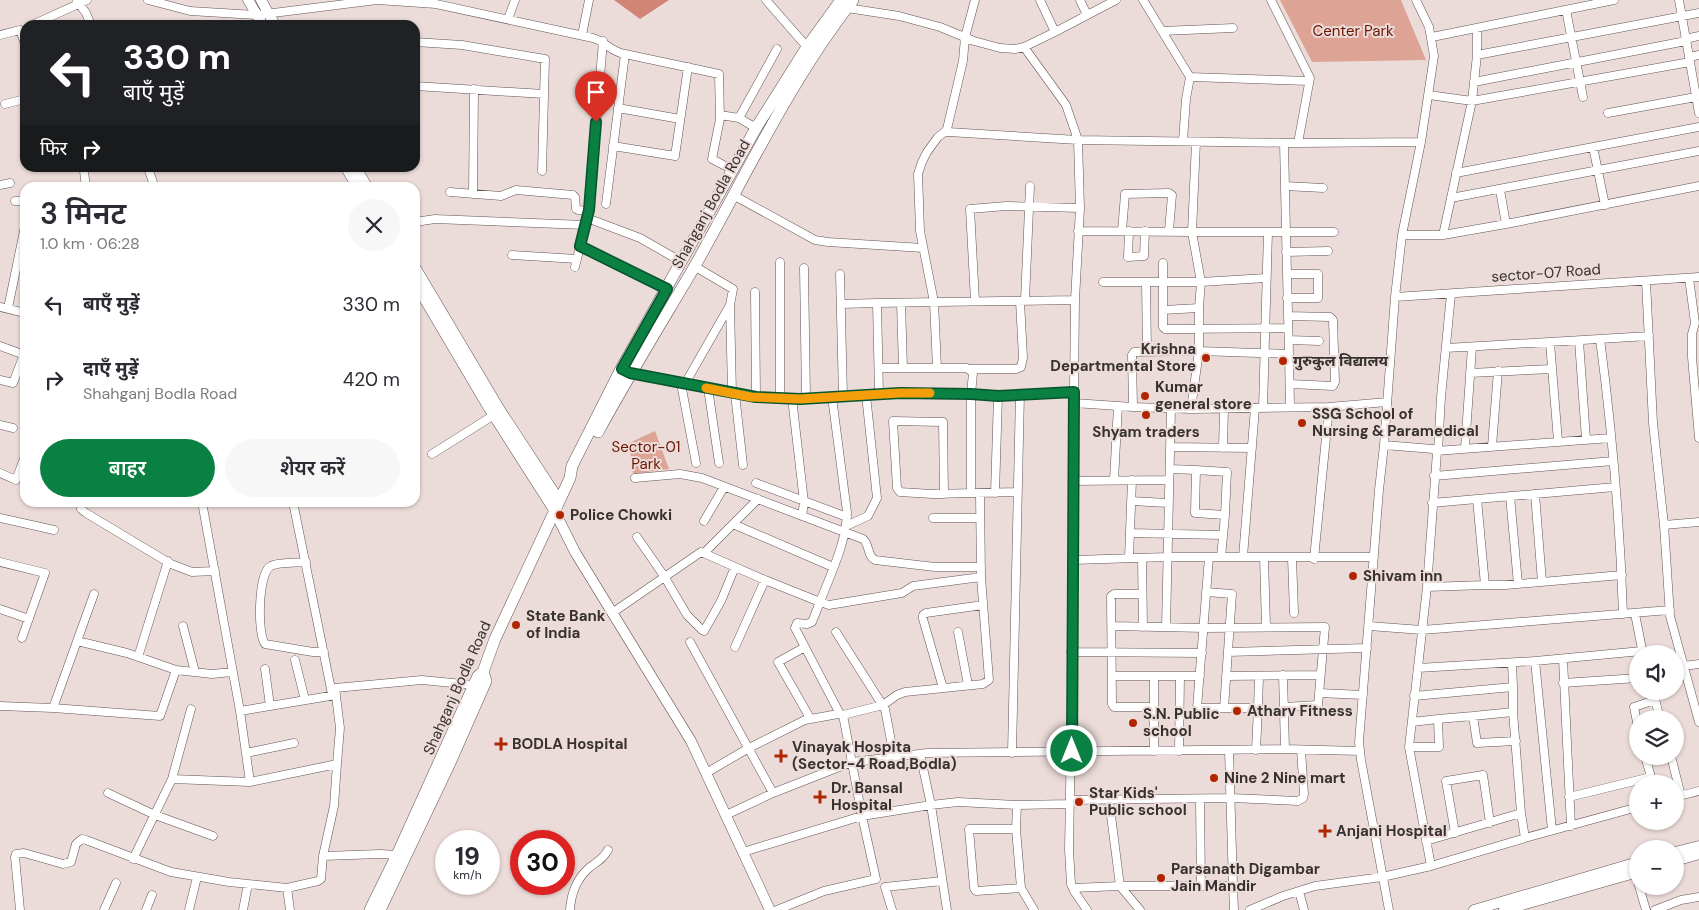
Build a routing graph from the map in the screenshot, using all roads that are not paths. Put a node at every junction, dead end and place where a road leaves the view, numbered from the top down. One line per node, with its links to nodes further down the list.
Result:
1 (148, 0): 22 (street)
2 (248, 0): 22 (main road)
3 (261, 0): 20 (main road)
4 (515, 0): 25 (street)
5 (589, 0): 36 (street)
6 (766, 0): 44 (street)
7 (975, 0): 40 (street)
8 (1040, 0): 34 (street)
9 (1080, 0): 23 (street)
10 (1116, 0): 23 (street)
11 (1143, 0): 33 (street)
12 (1271, 0): 54 (street)
13 (1416, 0): 37 (street)
14 (1614, 0): 19 (street)
15 (1678, 0): 24 (street)
16 (81, 1): 26 (street); 27 (street)
17 (847, 3): 40 (street); 44 (main road, Shahganj Bodla Road); 97 (main road, Shahganj Bodla Road)
18 (458, 4): 20 (street); 25 (street)
19 (1566, 10): 31 (street); 38 (street)
20 (268, 13): 22 (street); 29 (main road)
21 (1699, 13): 24 (street)
22 (257, 15): 28 (main road)
23 (1087, 15): 34 (street)
24 (1682, 16): 38 (street); 41 (street)
25 (508, 19): 36 (street)
26 (42, 20)
27 (88, 20)
28 (260, 20)
29 (272, 20)
30 (1233, 28): 33 (street)
31 (1477, 28): 37 (street); 48 (street)
32 (20, 30): 35 (street)
33 (1162, 31): 53 (street)
34 (1055, 32): 45 (street)
35 (0, 35)
36 (582, 35): 42 (street)
37 (1432, 36): 60 (street)
38 (1571, 36): 48 (street); 51 (street)
39 (1699, 36): 41 (street)
40 (965, 37): 45 (street); 74 (street)
41 (1686, 40): 50 (street); 51 (street)
42 (603, 41): 47 (street); 105 (street)
43 (420, 42): 59 (street)
44 (807, 47): 73 (main road, Shahganj Bodla Road)
45 (1024, 47): 75 (street)
46 (777, 49): 70 (street)
47 (625, 54): 52 (street); 66 (street)
48 (1477, 55): 56 (street)
49 (1699, 55): 50 (street)
50 (1689, 60): 55 (street); 62 (street)
51 (1576, 62): 55 (street); 56 (street)
52 (688, 67): 69 (street); 71 (street)
53 (1190, 76): 54 (street); 76 (street)
54 (1309, 81): 80 (street)
55 (1580, 81): 61 (street); 64 (street)
56 (1474, 82): 64 (street)
57 (420, 86): 58 (street)
58 (474, 90): 59 (street); 96 (street)
59 (544, 94): 85 (street)
60 (1429, 95): 64 (street); 78 (street)
61 (1582, 97)
62 (1696, 97): 67 (street); 68 (street)
63 (20, 100): 65 (street)
64 (1472, 101): 87 (street)
65 (5, 104)
66 (618, 108): 71 (street); 81 (street)
67 (1608, 113)
68 (1699, 114)
69 (720, 115): 70 (street); 84 (street)
70 (739, 118): 73 (street)
71 (680, 119): 81 (street)
72 (1699, 127): 82 (street)
73 (756, 128): 84 (main road, Shahganj Bodla Road)
74 (947, 130): 75 (street); 122 (street)
75 (1078, 140): 76 (street); 104 (street)
76 (1183, 141): 77 (street)
77 (1196, 142): 79 (street); 113 (street)
78 (1421, 142): 80 (street); 117 (street)
79 (1284, 143): 80 (street); 91 (street)
80 (1298, 143)
81 (613, 146): 101 (street)
82 (1593, 147): 86 (street); 87 (street)
83 (1699, 151): 86 (street)
84 (734, 170): 108 (main road, Shahganj Bodla Road)
85 (542, 171)
86 (1598, 171): 94 (street); 102 (street)
87 (1456, 172): 98 (street)
88 (10, 183): 89 (street)
89 (0, 185)
90 (1030, 186): 103 (street)
91 (1285, 186): 93 (street); 115 (street)
92 (1699, 186): 102 (street)
93 (1323, 188)
94 (1500, 190): 98 (street); 107 (street)
95 (450, 192): 96 (street)
96 (473, 194): 105 (street)
97 (733, 195): 119 (main road, Shahganj Bodla Road); 122 (street)
98 (1451, 198): 118 (street)
99 (16, 201): 100 (street)
100 (20, 201)
101 (606, 204)
102 (1605, 205): 107 (street)
103 (1030, 207): 104 (street); 148 (street); 150 (street)
104 (1080, 208): 109 (street)
105 (587, 218): 106 (street); 121 (street); 126 (street)
106 (420, 221)
107 (1506, 224): 118 (street)
108 (699, 231): 119 (main road); 126 (main road, Shahganj Bodla Road)
109 (1078, 231): 110 (street); 149 (street)
110 (1126, 231): 111 (street); 111 (street); 112 (street)
111 (1144, 231): 112 (street)
112 (1169, 232): 113 (street)
113 (1192, 232): 114 (street); 140 (street)
114 (1268, 232): 115 (street); 135 (street)
115 (1286, 232): 116 (street); 124 (street)
116 (1334, 232)
117 (1402, 235): 118 (street); 146 (street)
118 (1443, 235)
119 (710, 236): 129 (main road, Shahganj Bodla Road)
120 (20, 246): 156 (street)
121 (580, 246): 125 (street); 142 (street)
122 (923, 248): 151 (street)
123 (1328, 251): 124 (street)
124 (1286, 252): 132 (street)
125 (512, 254)
126 (682, 262): 142 (main road, Shahganj Bodla Road)
127 (780, 262): 204 (street)
128 (1163, 264): 141 (street)
129 (694, 266): 155 (street); 186 (main road, Shahganj Bodla Road)
130 (804, 268): 206 (street)
131 (840, 274): 154 (street)
132 (1287, 274): 147 (street); 147 (street)
133 (420, 275): 264 (main road)
134 (1699, 277): 136 (street, sector-07 Road)
135 (1266, 278): 140 (street); 161 (street)
136 (1689, 278): 137 (street, sector-07 Road); 164 (street)
137 (1646, 281): 145 (street, sector-07 Road); 165 (street)
138 (1104, 282): 139 (street)
139 (1146, 282): 141 (street); 175 (street)
140 (1201, 282): 141 (street); 157 (street)
141 (1163, 283): 158 (street)
142 (667, 289): 186 (main road, Shahganj Bodla Road)
143 (420, 291): 218 (main road)
144 (755, 292): 203 (street)
145 (1451, 294): 146 (street, sector-07 Road); 173 (street)
146 (1395, 297): 208 (street)
147 (1288, 298): 160 (street)
148 (1023, 300): 149 (street); 150 (street); 184 (street)
149 (1075, 300): 194 (street)
150 (975, 301): 151 (street)
151 (934, 302): 153 (street); 183 (street)
152 (877, 303): 153 (street); 154 (street); 181 (street)
153 (901, 303): 182 (street)
154 (840, 304): 201 (street)
155 (730, 305): 191 (street); 195 (street)
156 (4, 308): 159 (street)
157 (1199, 308): 158 (street); 163 (street)
158 (1163, 310): 163 (street)
159 (20, 312)
160 (1288, 316): 162 (street); 192 (street)
161 (1264, 328): 162 (street); 163 (street); 177 (street)
162 (1288, 328): 167 (street)
163 (1199, 329): 174 (street)
164 (1695, 334): 179 (street)
165 (1649, 336): 166 (street); 277 (street)
166 (1600, 339): 169 (street); 222 (street)
167 (1289, 340): 168 (street); 178 (street)
168 (1320, 341)
169 (1578, 341): 170 (street); 224 (street)
170 (1550, 343): 172 (street); 185 (street)
171 (0, 346): 176 (street)
172 (1472, 347): 173 (street); 188 (street)
173 (1446, 348): 232 (street)
174 (1199, 351): 175 (street); 177 (street); 217 (street)
175 (1147, 352): 210 (street)
176 (20, 354)
177 (1263, 354): 178 (street); 215 (street)
178 (1289, 354): 192 (street)
179 (1695, 357): 190 (street)
180 (20, 364): 189 (street)
181 (879, 368): 182 (street); 196 (street)
182 (903, 368): 183 (street)
183 (937, 368): 184 (street)
184 (970, 369): 197 (street)
185 (1552, 369): 187 (street); 225 (street)
186 (626, 371): 191 (street); 264 (main road, Shahganj Bodla Road)
187 (1498, 371): 188 (street); 227 (street)
188 (1470, 372): 231 (street)
189 (0, 380)
190 (1697, 383): 216 (street)
191 (685, 384): 193 (street); 235 (street)
192 (1290, 384): 211 (street)
193 (708, 388): 195 (street); 236 (street)
194 (1074, 392): 198 (street); 207 (street)
195 (734, 393): 203 (street); 237 (street)
196 (880, 394): 197 (street); 199 (street)
197 (971, 394): 202 (street); 252 (street)
198 (1020, 394): 202 (street); 251 (street)
199 (866, 395): 201 (street); 279 (street)
200 (832, 396): 201 (street); 206 (street); 270 (street)
201 (843, 396)
202 (998, 396): 254 (street)
203 (756, 397): 204 (street)
204 (780, 398): 205 (street)
205 (792, 398): 206 (street); 261 (street)
206 (806, 398)
207 (1074, 402): 209 (street); 247 (street)
208 (1387, 402): 212 (street); 226 (street)
209 (1118, 406): 210 (street); 244 (street)
210 (1133, 407): 213 (street)
211 (1290, 407): 212 (street); 215 (street)
212 (1329, 407): 294 (street)
213 (1172, 408): 217 (street); 228 (street)
214 (1224, 408): 215 (street); 217 (street); 229 (street)
215 (1259, 408): 230 (street)
216 (1697, 408): 221 (street)
217 (1191, 409)
218 (494, 415): 233 (street); 264 (main road)
219 (0, 425): 220 (street)
220 (13, 428)
221 (1699, 432): 223 (street)
222 (1611, 438): 224 (street); 234 (street)
223 (1699, 438)
224 (1586, 439): 225 (street)
225 (1558, 441): 227 (street)
226 (1384, 446): 232 (street); 290 (street)
227 (1492, 446): 231 (street)
228 (1170, 447): 229 (street); 238 (street)
229 (1223, 448): 230 (street)
230 (1252, 448): 288 (street)
231 (1465, 448): 232 (street)
232 (1437, 451): 242 (street)
233 (432, 454)
234 (1613, 462): 242 (street); 250 (street)
235 (696, 463)
236 (719, 463)
237 (743, 465)
238 (1170, 469): 239 (street); 246 (street)
239 (1196, 470): 268 (street); 268 (street)
240 (0, 473): 241 (street)
241 (20, 474)
242 (1434, 476): 263 (street)
243 (635, 478): 249 (street)
244 (1114, 480): 245 (street); 247 (street)
245 (1132, 480): 246 (street); 260 (street)
246 (1169, 480): 262 (street)
247 (1073, 481): 295 (street)
248 (756, 484): 261 (street)
249 (724, 487): 258 (street); 274 (street)
250 (1615, 487): 256 (street); 303 (street)
251 (1017, 492): 254 (street); 414 (street)
252 (971, 493): 253 (street); 255 (street)
253 (980, 493): 254 (street); 273 (street)
254 (995, 493)
255 (944, 494): 255 (street)
256 (1535, 494): 257 (street); 307 (street)
257 (1510, 496): 259 (street); 308 (street)
258 (758, 499): 269 (street); 276 (street)
259 (1477, 499): 263 (street); 309 (street)
260 (1131, 501): 262 (street); 280 (street)
261 (804, 502): 269 (street); 270 (street)
262 (1168, 503): 281 (street)
263 (1432, 503): 310 (street)
264 (556, 505): 318 (main road); 361 (main road, Shahganj Bodla Road)
265 (82, 507): 296 (street)
266 (203, 507): 302 (street)
267 (294, 507): 298 (street)
268 (1225, 515): 282 (street)
269 (802, 516): 279 (street)
270 (847, 517): 279 (street)
271 (0, 518): 278 (street)
272 (933, 518): 273 (street)
273 (980, 518): 301 (street)
274 (704, 520)
275 (1699, 522): 277 (street)
276 (733, 524): 284 (street); 300 (street)
277 (1664, 525): 317 (street)
278 (54, 530)
279 (846, 530): 300 (street); 301 (street)
280 (1130, 533): 281 (street); 291 (street)
281 (1167, 533): 282 (street); 285 (street)
282 (1222, 535): 287 (street)
283 (637, 537): 304 (street)
284 (705, 552): 299 (street); 304 (street)
285 (1166, 557): 286 (street); 293 (street); 327 (street)
286 (1209, 557): 287 (street); 311 (street)
287 (1221, 557): 288 (street)
288 (1243, 557): 289 (street)
289 (1264, 557): 292 (street); 328 (street)
290 (1374, 557): 294 (street); 326 (street)
291 (1129, 558): 293 (street); 295 (street)
292 (1292, 558): 294 (street); 319 (street)
293 (1142, 559): 313 (street)
294 (1314, 559)
295 (1074, 560): 344 (street)
296 (168, 561): 302 (street); 349 (street)
297 (0, 562): 322 (street)
298 (306, 562): 343 (street); 343 (street)
299 (735, 567): 304 (street); 306 (street)
300 (834, 567): 314 (street)
301 (981, 567): 305 (street)
302 (215, 571): 360 (street)
303 (1622, 575): 307 (street); 320 (street)
304 (664, 576): 318 (street)
305 (981, 577): 314 (street); 315 (street)
306 (765, 580): 314 (street); 339 (street)
307 (1542, 582): 308 (street)
308 (1518, 584): 309 (street)
309 (1485, 585): 310 (street)
310 (1426, 587): 331 (street)
311 (1206, 592): 329 (street); 330 (street)
312 (94, 594): 335 (street)
313 (1142, 594): 324 (street); 325 (street)
314 (820, 602): 340 (street)
315 (983, 605): 373 (street); 375 (street)
316 (0, 609): 322 (street)
317 (1670, 610): 321 (street); 338 (street)
318 (612, 613): 419 (main road)
319 (1294, 613)
320 (1622, 614): 321 (street); 331 (street)
321 (1635, 614): 337 (street)
322 (29, 619): 334 (street)
323 (183, 626): 359 (street)
324 (1112, 626): 325 (street); 346 (street)
325 (1143, 626): 327 (street)
326 (1368, 626): 331 (street); 341 (street)
327 (1166, 627): 329 (street)
328 (1266, 627): 330 (street); 342 (street)
329 (1204, 628): 330 (street); 347 (street)
330 (1230, 628): 345 (street)
331 (1422, 630): 356 (street)
332 (836, 632): 382 (street)
333 (958, 632): 373 (street)
334 (22, 638)
335 (77, 641): 349 (street); 387 (street)
336 (690, 642): 403 (street)
337 (1642, 645)
338 (1679, 645)
339 (735, 647)
340 (805, 647): 395 (street); 397 (street)
341 (1367, 648): 342 (street); 378 (street)
342 (1322, 650): 345 (street); 362 (street)
343 (324, 652): 377 (street)
344 (1071, 652): 346 (street); 409 (street)
345 (1228, 652): 367 (street)
346 (1112, 653): 347 (street); 363 (street)
347 (1202, 653): 366 (street)
348 (1629, 653): 350 (street)
349 (138, 657): 358 (street)
350 (1563, 659): 352 (street); 371 (street)
351 (295, 660): 380 (street)
352 (1535, 661): 353 (street); 442 (street)
353 (1512, 663): 356 (street); 374 (street)
354 (1699, 664): 355 (street)
355 (1684, 666): 400 (street)
356 (1418, 668): 379 (street)
357 (264, 669): 384 (street)
358 (176, 670): 359 (street); 387 (street)
359 (195, 672): 360 (street)
360 (232, 672): 393 (street)
361 (483, 672): 372 (main road, Shahganj Bodla Road); 482 (main road)
362 (1320, 675): 369 (street); 376 (street)
363 (1112, 676): 364 (street); 385 (street)
364 (1154, 676): 365 (street); 385 (street)
365 (1180, 676): 366 (street); 411 (street)
366 (1200, 676): 388 (street)
367 (1226, 676): 368 (street); 388 (street)
368 (1259, 676): 369 (street); 389 (street)
369 (1283, 676): 386 (street)
370 (1629, 679): 371 (street)
371 (1563, 683): 427 (street)
372 (473, 685): 377 (street); 452 (main road, Shahganj Bodla Road)
373 (968, 685): 375 (street)
374 (1513, 687): 379 (street); 394 (street)
375 (943, 688): 382 (street)
376 (1319, 693): 378 (street); 386 (street)
377 (334, 695): 380 (street); 418 (street)
378 (1363, 695): 412 (street)
379 (1414, 696): 399 (street)
380 (305, 700): 384 (street)
381 (1656, 700): 391 (street); 392 (street)
382 (882, 705): 395 (street); 416 (street)
383 (0, 706): 387 (street)
384 (270, 706): 393 (street)
385 (1154, 707): 410 (street)
386 (1284, 707): 405 (street)
387 (53, 708)
388 (1224, 708): 389 (street)
389 (1258, 708): 407 (street)
390 (191, 710): 420 (street)
391 (1635, 710)
392 (1658, 710)
393 (240, 711): 413 (street)
394 (1513, 712): 396 (street); 401 (street)
395 (841, 715): 397 (street); 417 (street)
396 (1473, 716): 398 (street); 401 (street)
397 (810, 718): 403 (street)
398 (1438, 719): 399 (street); 404 (street)
399 (1412, 722): 404 (street)
400 (1699, 722)
401 (1516, 741): 435 (street)
402 (294, 743): 413 (street)
403 (749, 748): 419 (street); 425 (street)
404 (1409, 748): 446 (street)
405 (1285, 749): 407 (street); 408 (street)
406 (1229, 750): 407 (street); 411 (street); 428 (street)
407 (1256, 750)
408 (1300, 750): 412 (street); 428 (street)
409 (1072, 751): 410 (street); 414 (street); 431 (street)
410 (1154, 751): 411 (street)
411 (1179, 751)
412 (1360, 751): 460 (street)
413 (246, 753): 421 (street)
414 (1012, 753): 415 (street)
415 (920, 754): 416 (street); 432 (street)
416 (894, 757): 417 (street)
417 (852, 762): 425 (street); 438 (street)
418 (338, 764): 421 (street); 453 (street)
419 (706, 773): 437 (main road)
420 (172, 779): 421 (street); 436 (street)
421 (250, 782)
422 (1629, 785): 427 (street)
423 (1699, 791): 426 (street)
424 (108, 793): 436 (street)
425 (773, 793): 437 (street)
426 (1684, 795)
427 (1569, 797): 440 (street)
428 (1231, 798): 429 (street); 466 (street)
429 (1200, 799): 430 (street); 465 (street)
430 (1109, 800): 431 (street); 464 (street)
431 (1070, 802): 433 (street); 469 (street)
432 (931, 805): 433 (street); 438 (street); 461 (street)
433 (1017, 805): 441 (street)
434 (1629, 810): 440 (street)
435 (1521, 813): 439 (street); 445 (street)
436 (155, 815): 444 (street); 455 (street)
437 (726, 815): 450 (main road)
438 (862, 816): 450 (street); 485 (street)
439 (1490, 823): 443 (street); 443 (street)
440 (1571, 826): 442 (street)
441 (1016, 829): 468 (street); 468 (street)
442 (1552, 830): 445 (street)
443 (1455, 833): 446 (street)
444 (213, 836)
445 (1525, 838): 456 (street)
446 (1426, 842): 456 (street)
447 (1699, 846): 449 (main road)
448 (608, 850): 483 (street)
449 (1684, 850)
450 (743, 852): 484 (main road)
451 (1699, 854): 454 (main road)
452 (397, 855): 453 (street); 481 (main road, Shahganj Bodla Road)
453 (323, 856): 467 (street)
454 (1684, 858)
455 (133, 859): 459 (street); 475 (street)
456 (1431, 866): 460 (street)
457 (1629, 872): 495 (main road)
458 (1629, 872): 496 (main road)
459 (197, 877): 463 (street); 478 (street)
460 (1382, 877): 470 (street); 494 (street)
461 (942, 882): 486 (street); 487 (street)
462 (116, 883): 476 (street)
463 (248, 884): 467 (street); 479 (street)
464 (1120, 886): 465 (street); 469 (street); 490 (street)
465 (1201, 886): 466 (street)
466 (1233, 886): 491 (street)
467 (286, 888): 480 (street)
468 (1021, 888): 488 (street)
469 (1073, 888): 489 (street)
470 (1299, 891): 492 (street); 493 (street)
471 (152, 895): 477 (street)
472 (1642, 895): 497 (street)
473 (1699, 897): 474 (street)
474 (1670, 907): 498 (street)
475 (20, 910)
476 (104, 910)
477 (146, 910)
478 (188, 910)
479 (243, 910)
480 (290, 910)
481 (370, 910)
482 (380, 910)
483 (570, 910)
484 (770, 910)
485 (777, 910)
486 (892, 910)
487 (946, 910)
488 (1032, 910)
489 (1087, 910)
490 (1140, 910)
491 (1234, 910)
492 (1250, 910)
493 (1304, 910)
494 (1389, 910)
495 (1474, 910)
496 (1504, 910)
497 (1646, 910)
498 (1655, 910)

